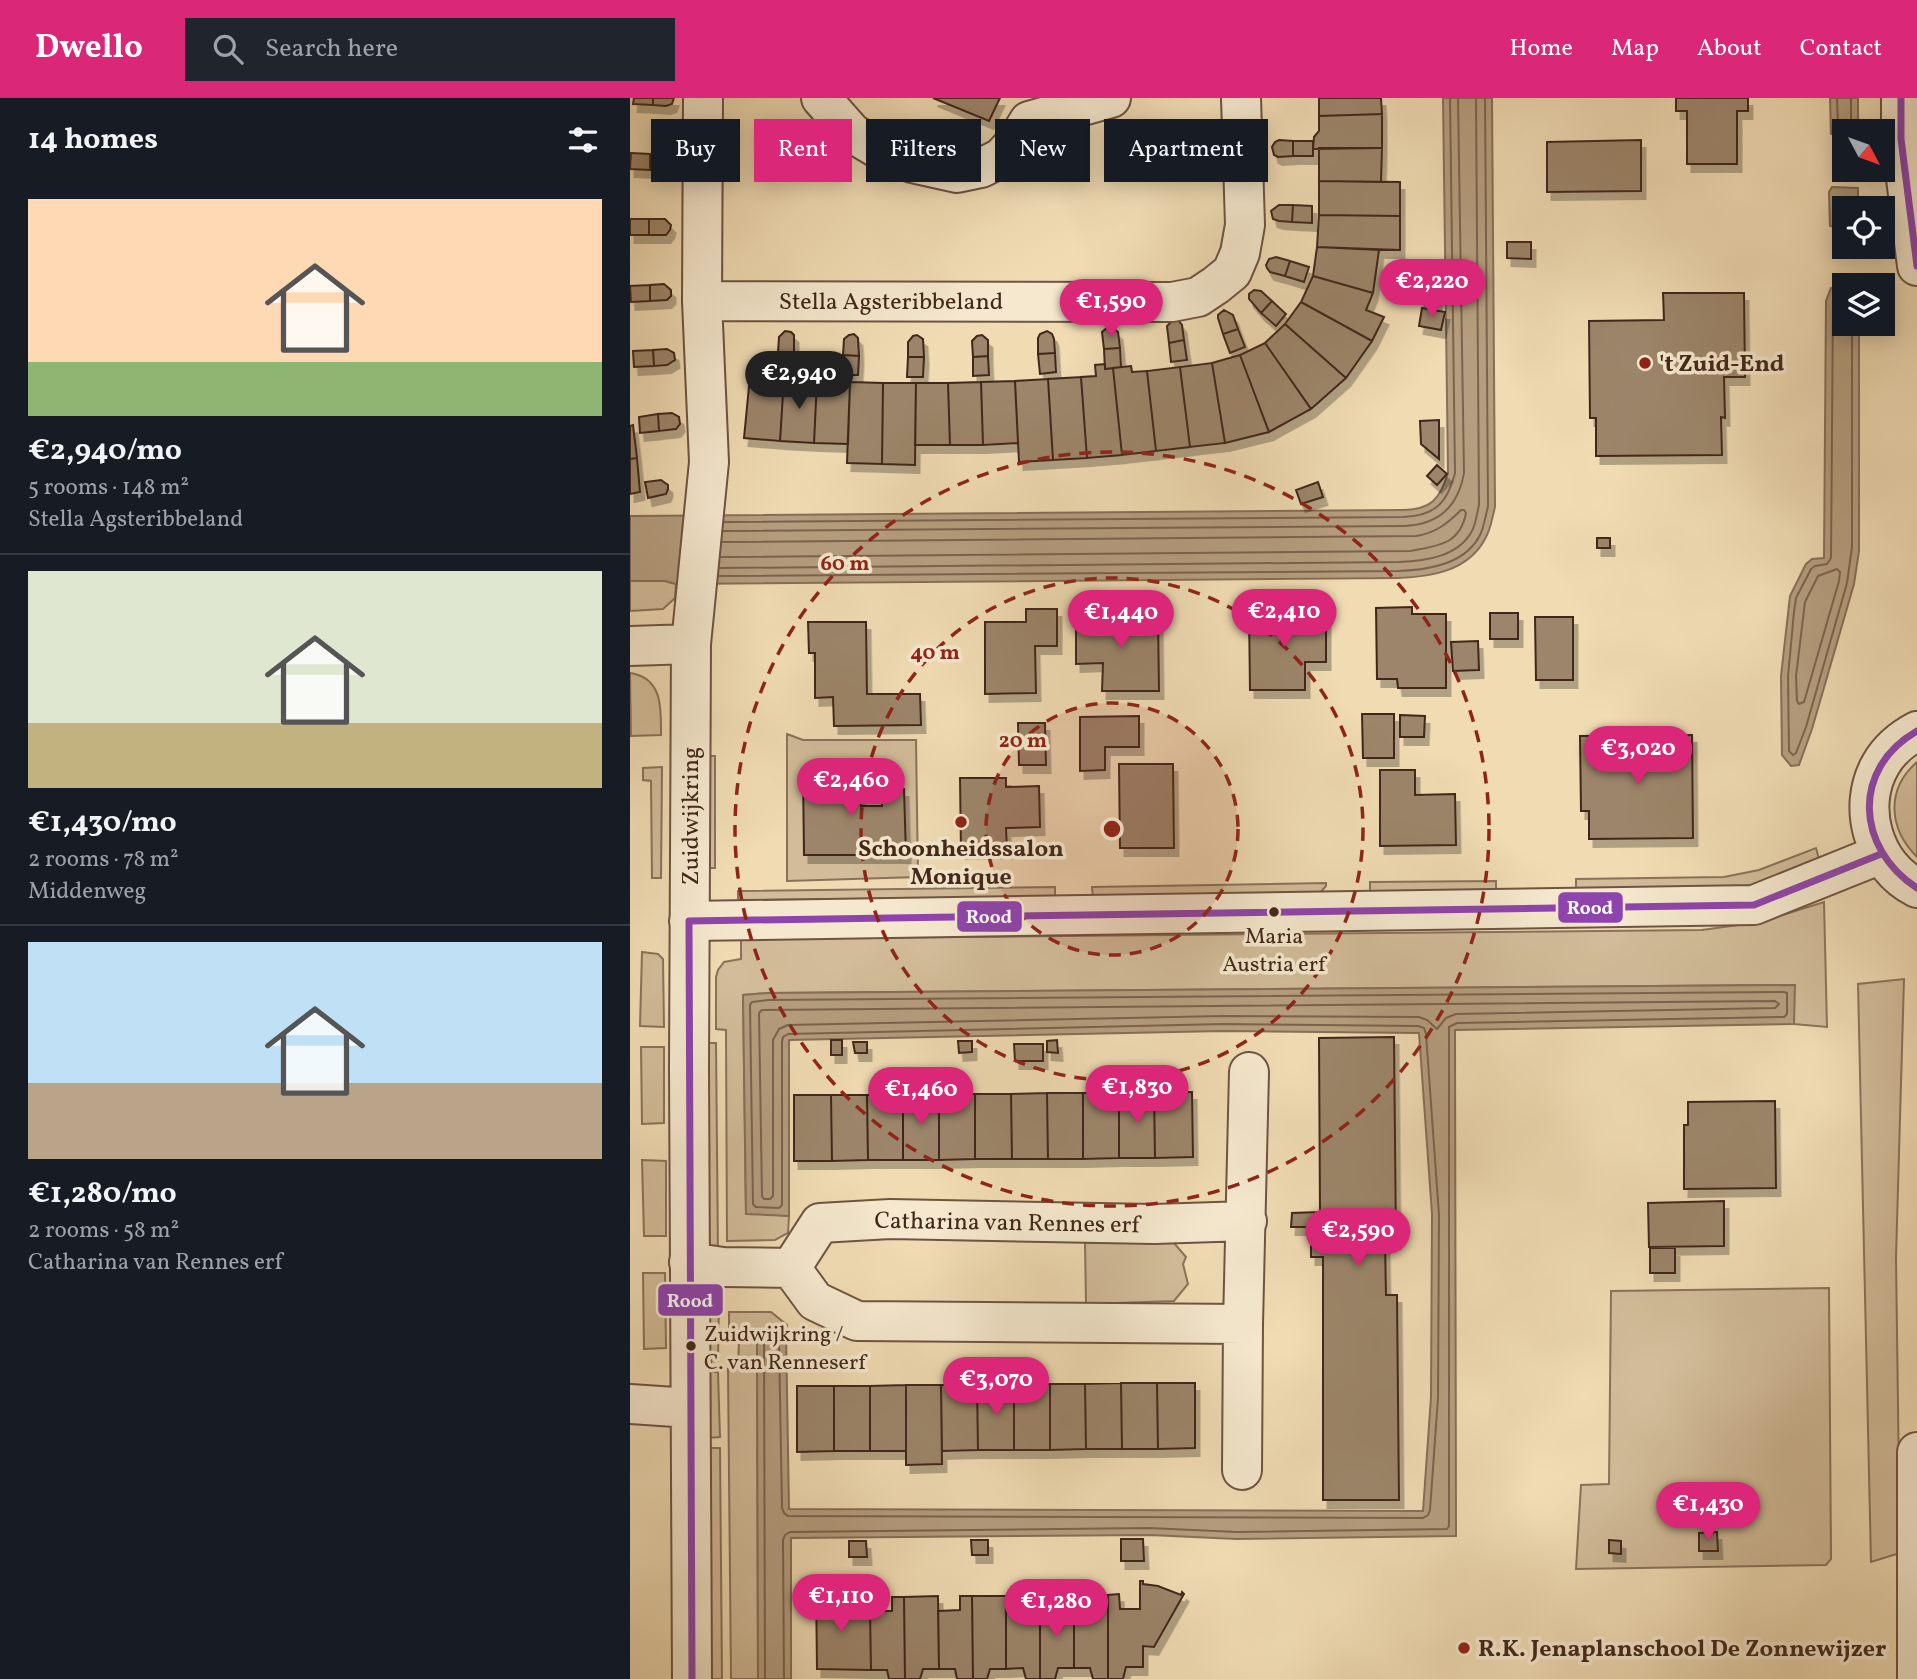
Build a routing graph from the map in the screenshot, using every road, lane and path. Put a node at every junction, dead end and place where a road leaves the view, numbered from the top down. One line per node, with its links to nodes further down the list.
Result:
1 (703, 98): 7 (street)
2 (821, 98): 3 (street)
3 (1111, 98)
4 (1241, 98): 7 (street, Stella Agsteribbeland)
5 (1901, 98): 6 (street)
6 (1916, 259)
7 (702, 301): 8 (street)
8 (691, 645): 9 (street); 13 (street, Zuidwijkring)
9 (630, 646)
10 (1917, 731): 11 (street)
11 (1881, 854): 12 (street); 13 (street)
12 (1917, 888)
13 (689, 921): 16 (street, Zuidwijkring)
14 (1249, 1072): 15 (street)
15 (1247, 1221): 17 (street, Catharina van Rennes erf); 18 (street)
16 (689, 1262): 17 (street); 20 (street, Zuidwijkring)
17 (791, 1268): 18 (street)
18 (1243, 1324): 22 (street)
19 (630, 1404): 20 (street)
20 (690, 1408): 23 (street, Zuidwijkring)
21 (1917, 1452): 24 (street)
22 (1242, 1470)
23 (692, 1679)
24 (1917, 1679)

